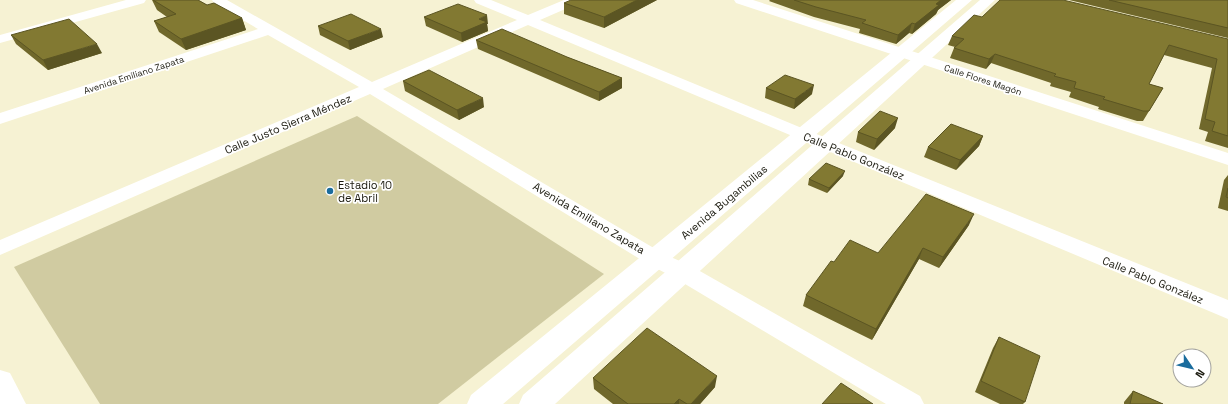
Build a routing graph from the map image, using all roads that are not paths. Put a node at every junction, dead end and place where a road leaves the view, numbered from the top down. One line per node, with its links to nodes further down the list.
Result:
1 (140, 0): 10 (street)
2 (218, 0): 9 (street, Avenida Emiliano Zapata)
3 (480, 0): 8 (street, Calle Pablo González)
4 (576, 0): 8 (street, Calle Justo Sierra Méndez)
5 (740, 0): 11 (street, Calle Flores Magón)
6 (966, 0): 11 (main road, Avenida Bugambilias)
7 (988, 0): 11 (main road, Avenida Bugambilias)
8 (530, 20): 12 (street, Calle Justo Sierra Méndez); 14 (street, Calle Pablo González)
9 (268, 30): 12 (street, Avenida Emiliano Zapata); 13 (street, Avenida Emiliano Zapata)
10 (0, 39)
11 (911, 57): 14 (main road, Avenida Bugambilias); 15 (main road, Avenida Bugambilias); 16 (street, Calle Flores Magón)
12 (371, 88): 17 (street, Calle Justo Sierra Méndez); 18 (street, Avenida Emiliano Zapata)
13 (0, 119)
14 (803, 135): 15 (street, Calle Pablo González); 18 (main road, Avenida Bugambilias)
15 (826, 145): 19 (main road, Avenida Bugambilias); 20 (street, Calle Pablo González)
16 (1228, 159)
17 (0, 248)
18 (656, 259): 19 (street, Avenida Emiliano Zapata); 23 (main road, Avenida Bugambilias)
19 (683, 272): 24 (main road, Avenida Bugambilias); 25 (street, Avenida Emiliano Zapata)
20 (1228, 310)
21 (0, 382): 22 (main road)
22 (11, 404)
23 (482, 404)
24 (534, 404)
25 (910, 404)

